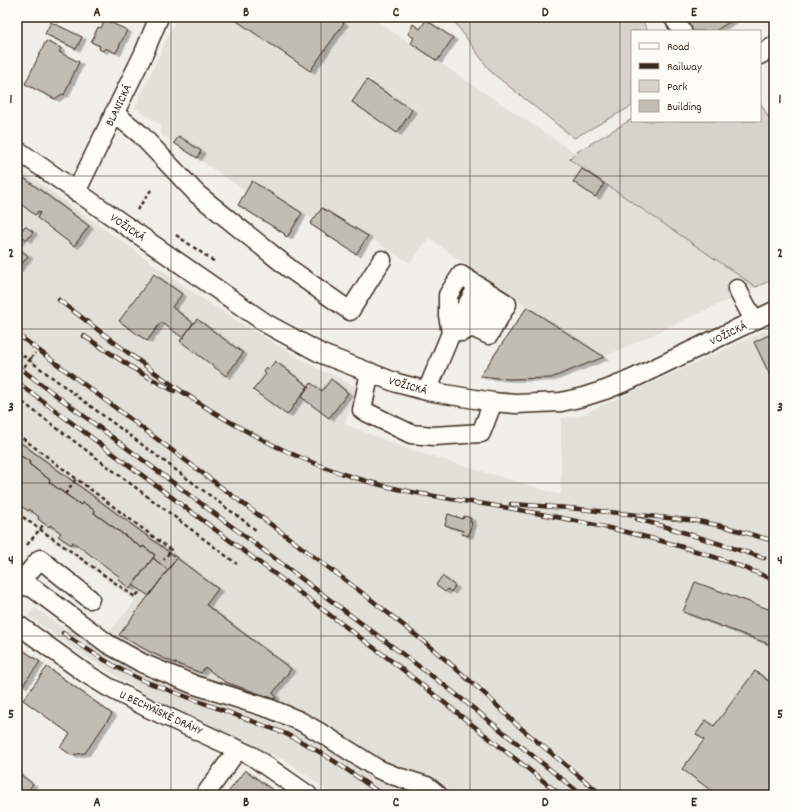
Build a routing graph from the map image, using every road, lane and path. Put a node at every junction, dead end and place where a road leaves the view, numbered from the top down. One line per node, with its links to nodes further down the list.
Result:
1 (159, 17): 6 (street, BLANICKÁ)
2 (673, 17): 3 (street)
3 (681, 30)
4 (774, 46): 5 (street)
5 (761, 54)
6 (114, 113): 9 (street, BLANICKÁ); 12 (street)
7 (17, 150): 9 (street, VOŽICKÁ)
8 (151, 190): 10 (path)
9 (76, 192): 23 (street, VOŽICKÁ)
10 (137, 210)
11 (176, 235): 13 (path)
12 (382, 260)
13 (215, 262)
14 (737, 289): 16 (street)
15 (774, 311): 16 (street, VOŽICKÁ)
16 (754, 320): 26 (street, VOŽICKÁ)
17 (449, 337): 17 (street); 24 (street)
18 (17, 351): 31 (path)
19 (35, 353): 20 (path)
20 (30, 359): 21 (path); 22 (path)
21 (33, 362)
22 (24, 367)
23 (370, 372): 24 (street, VOŽICKÁ); 26 (street)
24 (427, 391): 26 (street, VOŽICKÁ)
25 (17, 398): 33 (path)
26 (492, 402)
27 (17, 434): 28 (path)
28 (76, 478): 29 (path); 32 (path)
29 (65, 494)
30 (17, 513): 35 (path)
31 (256, 530)
32 (164, 560)
33 (237, 564)
34 (18, 584): 36 (street); 41 (street)
35 (141, 590)
36 (90, 599)
37 (17, 624): 38 (street, U BECHYŇSKÉ DRÁHY)
38 (238, 749): 39 (street); 40 (street, U BECHYŇSKÉ DRÁHY)
39 (204, 795)
40 (308, 795)
41 (438, 795)

